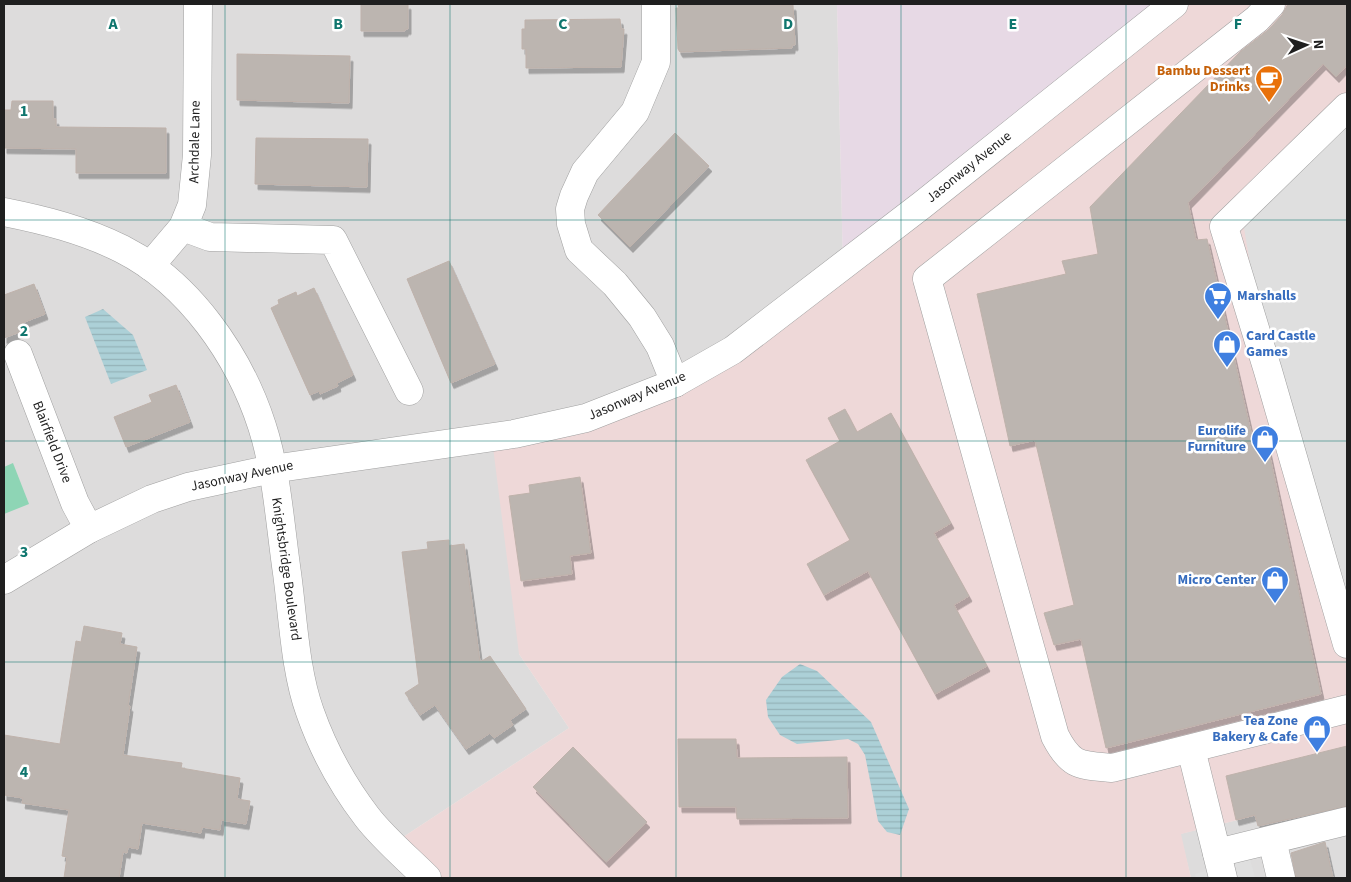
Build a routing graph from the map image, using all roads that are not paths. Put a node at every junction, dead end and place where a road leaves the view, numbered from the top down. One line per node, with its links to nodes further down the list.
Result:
1 (198, 4): 7 (street, Archdale Lane)
2 (656, 4): 10 (street)
3 (1174, 4): 10 (street, Jasonway Avenue)
4 (1271, 4): 17 (street)
5 (1347, 107): 15 (street)
6 (4, 212): 8 (street, Knightsbridge Boulevard)
7 (183, 227): 8 (street, Archdale Lane); 11 (street)
8 (150, 266): 12 (street, Knightsbridge Boulevard)
9 (18, 354): 13 (street, Blairfield Drive)
10 (675, 383): 12 (street, Jasonway Avenue)
11 (409, 391)
12 (272, 468): 13 (street, Jasonway Avenue); 21 (street, Knightsbridge Boulevard)
13 (89, 529): 14 (street, Jasonway Avenue)
14 (4, 580)
15 (1347, 644)
16 (1347, 709): 17 (street)
17 (1191, 749): 20 (street)
18 (1347, 821): 19 (street)
19 (1272, 840): 20 (street); 22 (street)
20 (1220, 866)
21 (427, 878)
22 (1281, 878)

